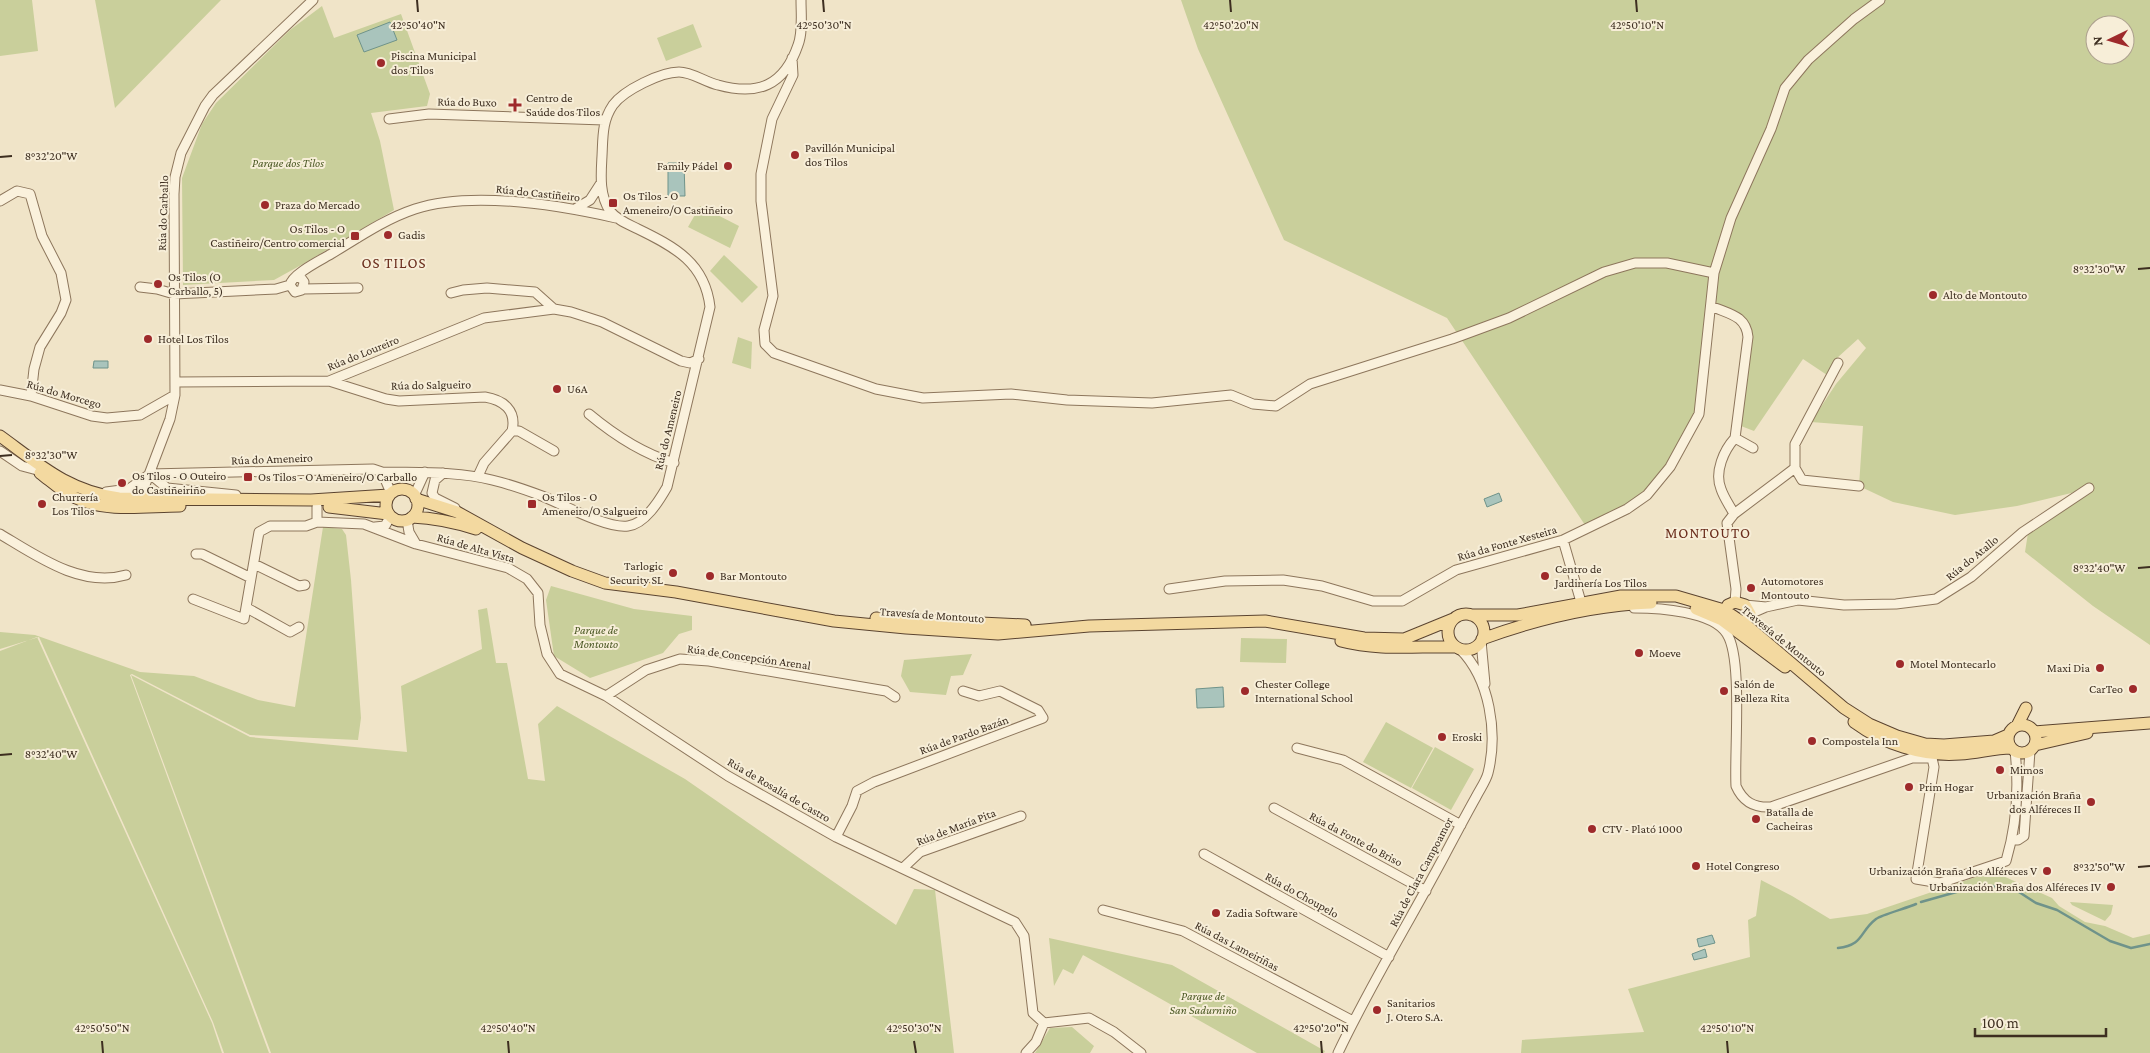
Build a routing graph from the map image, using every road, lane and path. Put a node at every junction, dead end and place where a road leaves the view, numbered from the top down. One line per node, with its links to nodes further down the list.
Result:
1 (312, 0): 18 (street, Rúa do Carballo)
2 (801, 0): 4 (street)
3 (1880, 0): 11 (street, Rúa da Fonte Xesteira)
4 (792, 58): 6 (street); 11 (street)
5 (389, 119): 6 (street, Rúa do Buxo)
6 (604, 120): 7 (street)
7 (601, 183): 9 (street); 10 (street)
8 (0, 201): 27 (street)
9 (575, 209): 10 (street, Rúa do Castiñeiro); 12 (street, Rúa do Castiñeiro)
10 (616, 218): 21 (street, Rúa do Ameneiro)
11 (1714, 273): 19 (street, Rúa da Fonte Xesteira)
12 (296, 277): 13 (street, Rúa do Castiñeiro); 16 (street)
13 (290, 285): 16 (street); 18 (street)
14 (140, 287): 18 (street)
15 (358, 288): 16 (street)
16 (303, 289)
17 (451, 293): 20 (street)
18 (174, 294): 24 (street, Rúa do Carballo)
19 (1711, 306): 31 (street); 62 (street, Rúa da Fonte Xesteira)
20 (554, 310): 21 (street, Rúa do Loureiro); 23 (street, Rúa do Loureiro)
21 (699, 360): 36 (street, Rúa do Ameneiro)
22 (1838, 363): 37 (street)
23 (329, 381): 24 (street, Rúa do Loureiro); 29 (street, Rúa do Salgueiro)
24 (176, 382): 26 (street, Rúa do Carballo)
25 (0, 390): 27 (street, Rúa do Morcego)
26 (175, 395): 27 (street, Rúa do Morcego); 43 (street, Rúa do Carballo)
27 (30, 396)
28 (589, 414): 36 (street)
29 (512, 431): 34 (street); 44 (street)
30 (0, 436): 48 (main road)
31 (1735, 438): 33 (street); 55 (street)
32 (0, 445): 38 (main road)
33 (1753, 448)
34 (554, 450)
35 (0, 451): 38 (street)
36 (674, 463): 44 (street, Rúa do Ameneiro)
37 (1795, 468): 45 (street); 55 (street)
38 (37, 470): 47 (main road)
39 (382, 472): 40 (street, Rúa do Ameneiro); 43 (street, Rúa do Ameneiro); 49 (street)
40 (399, 472): 41 (street, Rúa do Ameneiro); 49 (street)
41 (424, 472): 42 (street, Rúa do Ameneiro); 51 (street)
42 (443, 473): 44 (street, Rúa do Ameneiro); 54 (street)
43 (150, 474): 48 (street); 50 (street, Rúa do Carballo); 52 (street)
44 (478, 476)
45 (1859, 486)
46 (2089, 488): 76 (street, Rúa do Atallo)
47 (62, 490): 50 (street); 53 (main road)
48 (92, 493): 50 (main road)
49 (392, 493): 51 (main road); 52 (main road); 56 (main road)
50 (135, 498): 52 (main road)
51 (415, 498): 54 (main road, Travesía de Montouto); 57 (main road)
52 (274, 500)
53 (317, 507): 56 (main road); 58 (street)
54 (457, 512): 63 (main road, Travesía de Montouto)
55 (1734, 514): 76 (street)
56 (389, 517): 57 (main road); 59 (street, Rúa de Alta Vista); 61 (street)
57 (410, 519): 63 (main road, Travesía de Montouto); 64 (street)
58 (317, 522): 59 (street, Rúa de Alta Vista); 66 (street, Rúa de Alta Vista)
59 (372, 527): 61 (street, Rúa de Alta Vista)
60 (0, 534): 67 (street)
61 (399, 538): 64 (street, Rúa de Alta Vista)
62 (1563, 540): 70 (street, Rúa da Fonte Xesteira); 72 (street)
63 (513, 542): 79 (main road, Travesía de Montouto)
64 (416, 544): 82 (street, Rúa de Alta Vista)
65 (196, 554): 68 (street)
66 (254, 564): 68 (street, Rúa de Alta Vista); 69 (street)
67 (126, 575)
68 (251, 578): 73 (street, Rúa de Alta Vista)
69 (305, 585)
70 (1169, 589)
71 (193, 599): 73 (street)
72 (1582, 607): 74 (main road, Travesía de Montouto); 75 (main road, Travesía de Montouto); 80 (main road, Travesía de Montouto); 95 (street)
73 (247, 608): 78 (street)
74 (1471, 615): 77 (main road, Travesía de Montouto); 80 (main road)
75 (1723, 615): 76 (main road, Travesía de Montouto); 76 (main road)
76 (1743, 616): 90 (main road, Travesía de Montouto); 93 (main road, Travesía de Montouto)
77 (1453, 619): 79 (main road, Travesía de Montouto); 81 (main road)
78 (298, 627)
79 (1301, 628): 81 (main road, Travesía de Montouto)
80 (1482, 640): 81 (main road, Travesía de Montouto); 84 (street)
81 (1458, 648): 84 (street)
82 (547, 654): 85 (street, Rúa de Rosalía de Castro)
83 (963, 691): 99 (street, Rúa de Pardo Bazán)
84 (1485, 694): 98 (street, Rúa de Clara Campoamor)
85 (606, 696): 86 (street, Rúa de Concepción Arenal); 99 (street, Rúa de Rosalía de Castro)
86 (895, 697)
87 (2150, 723): 88 (main road, Travesía de Montouto)
88 (2135, 724): 89 (main road, Travesía de Montouto); 92 (main road, Travesía de Montouto)
89 (2027, 728): 90 (main road, Travesía de Montouto); 92 (main road)
90 (2008, 735): 93 (main road)
91 (1298, 748): 98 (street)
92 (2032, 748): 93 (main road, Travesía de Montouto); 100 (street)
93 (2013, 750): 100 (street)
94 (1945, 757): 95 (street)
95 (1934, 767): 100 (street)
96 (1274, 808): 103 (street, Rúa da Fonte do Briso)
97 (1021, 816): 102 (street, Rúa de María Pita)
98 (1461, 825): 103 (street, Rúa de Clara Campoamor)
99 (836, 837): 102 (street, Rúa de Rosalía de Castro)
100 (2012, 840)
101 (1204, 854): 105 (street, Rúa do Choupelo)
102 (903, 868): 107 (street, Rúa de Rosalía de Castro)
103 (1426, 891): 105 (street, Rúa de Clara Campoamor)
104 (1103, 910): 106 (street, Rúa das Lameiriñas)
105 (1389, 957): 106 (street, Rúa de Clara Campoamor)
106 (1353, 1021): 110 (street, Rúa de Clara Campoamor)
107 (1044, 1023): 108 (street); 109 (street)
108 (1026, 1053)
109 (1141, 1053)
110 (1338, 1053)

